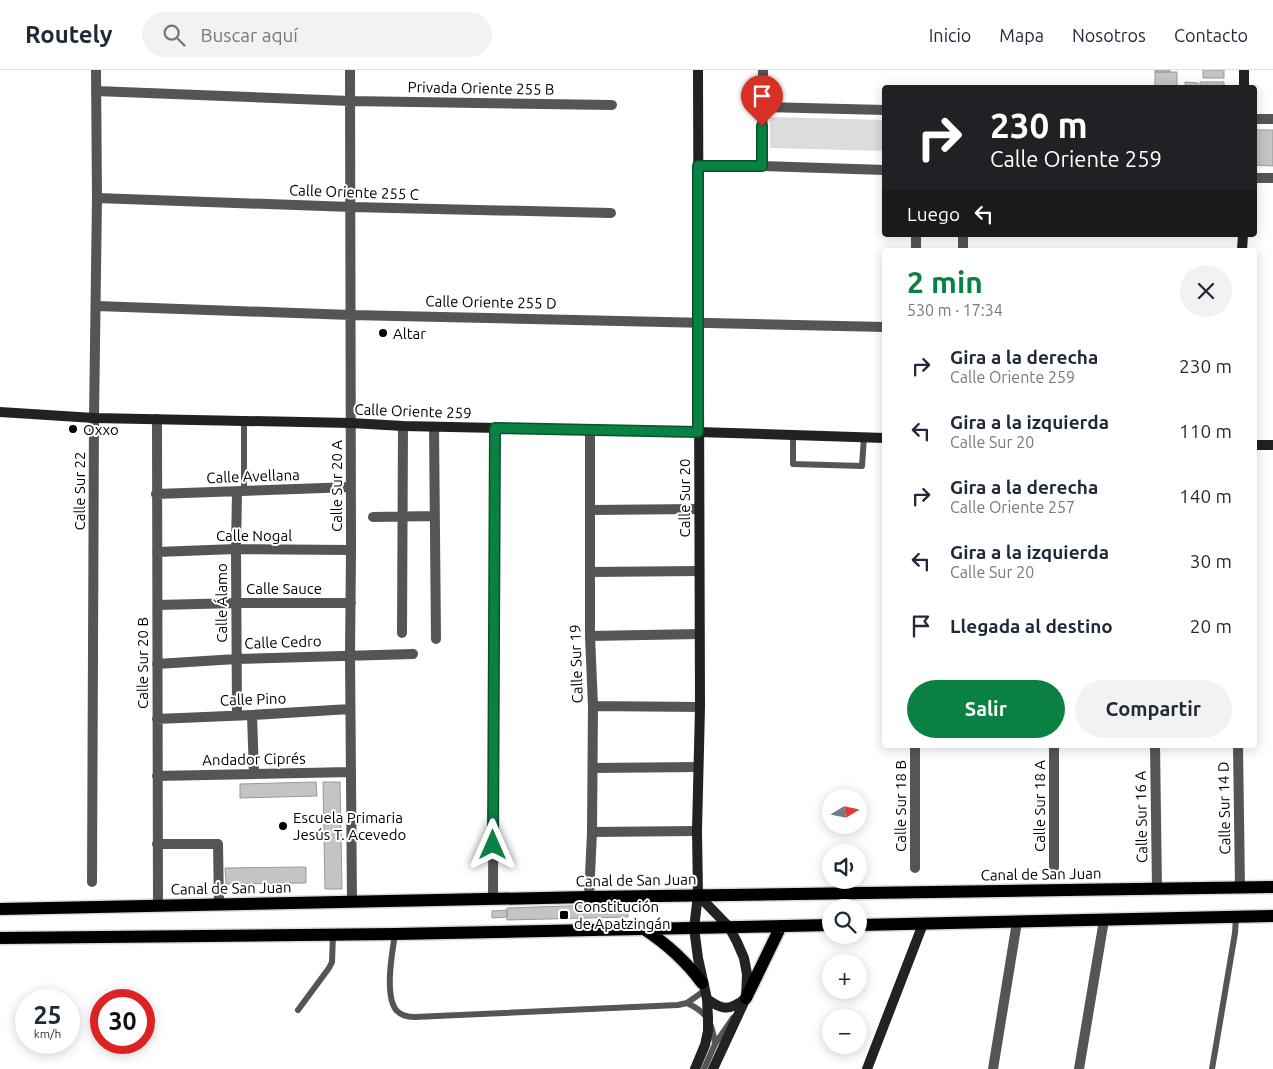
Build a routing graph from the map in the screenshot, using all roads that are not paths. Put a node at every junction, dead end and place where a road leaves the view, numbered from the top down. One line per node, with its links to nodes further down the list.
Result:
1 (96, 70): 7 (street, Calle Sur 22)
2 (350, 70): 8 (street, Calle Sur 20 A)
3 (698, 70): 14 (street, Calle Sur 20)
4 (763, 70): 10 (street)
5 (1244, 70): 6 (street)
6 (1244, 85)
7 (96, 91): 8 (street, Privada Oriente 255 B); 19 (street, Calle Sur 22)
8 (350, 101): 9 (street, Privada Oriente 255 B); 20 (street, Calle Sur 20 A)
9 (612, 105)
10 (762, 107): 11 (street); 15 (street)
11 (882, 110)
12 (1257, 119): 13 (street)
13 (1273, 119)
14 (698, 166): 15 (street); 24 (street, Calle Sur 20)
15 (762, 166): 16 (street)
16 (882, 170)
17 (1257, 178): 18 (street)
18 (1273, 178)
19 (97, 198): 20 (street, Calle Oriente 255 C); 22 (street, Calle Sur 22)
20 (351, 207): 21 (street, Calle Oriente 255 C); 23 (street, Calle Sur 20 A)
21 (611, 213)
22 (96, 306): 23 (street, Calle Oriente 255 D); 27 (street, Calle Sur 22)
23 (351, 314): 24 (street, Calle Oriente 255 D); 30 (street, Calle Sur 20 A)
24 (698, 323): 25 (street, Calle Oriente 255 D); 35 (street, Calle Sur 20)
25 (882, 327)
26 (0, 412): 27 (street, Calle Oriente 259)
27 (94, 418): 28 (street, Calle Oriente 259); 85 (street, Calle Sur 22)
28 (157, 419): 29 (street, Calle Oriente 259); 43 (street, Calle Sur 20 B)
29 (244, 421): 30 (street, Calle Oriente 259); 42 (lane, Calle Álamo)
30 (351, 423): 31 (street, Calle Oriente 259); 41 (street, Calle Sur 20 A)
31 (402, 426): 32 (street, Calle Oriente 259); 46 (street)
32 (434, 427): 33 (street, Calle Oriente 259); 47 (street)
33 (495, 428): 34 (street, Calle Oriente 259); 91 (street)
34 (590, 431): 35 (street, Calle Oriente 259); 45 (street, Calle Sur 19)
35 (698, 432): 36 (street, Calle Oriente 259); 44 (street, Calle Sur 20)
36 (793, 436): 37 (street, Calle Oriente 259); 37 (lane)
37 (864, 438): 38 (street, Calle Oriente 259)
38 (882, 438)
39 (1257, 445): 40 (street)
40 (1273, 445)
41 (351, 487): 42 (street, Calle Avellana); 50 (street, Calle Sur 20 A)
42 (240, 492): 43 (street, Calle Avellana); 49 (street, Calle Álamo)
43 (156, 494): 51 (street, Calle Sur 20 B)
44 (699, 509): 45 (street); 52 (street, Calle Sur 20)
45 (590, 510): 53 (street, Calle Sur 19)
46 (403, 516): 47 (street); 48 (street); 57 (street)
47 (435, 516): 60 (street)
48 (373, 517)
49 (236, 549): 50 (street, Calle Nogal); 51 (street, Calle Nogal); 54 (street, Calle Álamo)
50 (351, 550): 55 (street, Calle Sur 20 A)
51 (157, 552): 56 (street, Calle Sur 20 B)
52 (699, 571): 53 (street); 58 (street, Calle Sur 20)
53 (590, 572): 59 (street, Calle Sur 19)
54 (237, 603): 55 (street, Calle Sauce); 56 (street, Calle Sauce); 63 (street, Calle Álamo)
55 (351, 603): 62 (street, Calle Sur 20 A)
56 (158, 605): 64 (street, Calle Sur 20 B)
57 (402, 633)
58 (699, 634): 59 (street); 66 (street, Calle Sur 20)
59 (590, 636): 65 (street, Calle Sur 19)
60 (436, 639)
61 (413, 654): 62 (street, Calle Cedro)
62 (350, 655): 63 (street, Calle Cedro); 67 (street, Calle Sur 20 A)
63 (236, 659): 64 (street, Calle Cedro); 68 (street, Calle Álamo)
64 (157, 664): 70 (street, Calle Sur 20 B)
65 (593, 706): 66 (street); 75 (street, Calle Sur 19)
66 (700, 707): 76 (street, Calle Sur 20)
67 (350, 710): 69 (street, Calle Pino); 77 (street, Calle Sur 20 A)
68 (237, 715): 69 (street, Calle Pino); 70 (street, Calle Pino)
69 (252, 715): 78 (street)
70 (157, 719): 79 (street, Calle Sur 20 B)
71 (915, 748): 83 (street, Calle Sur 18 B)
72 (1054, 748): 84 (street, Calle Sur 18 A)
73 (1155, 748): 88 (street, Calle Sur 16 A)
74 (1238, 748): 87 (street, Calle Sur 14 D)
75 (593, 768): 76 (street); 81 (street, Calle Sur 19)
76 (698, 768): 80 (street, Calle Sur 20)
77 (351, 772): 78 (street, Andador Ciprés); 92 (street, Calle Sur 20 A)
78 (254, 774): 79 (street, Andador Ciprés)
79 (157, 776): 82 (street, Calle Sur 20 B)
80 (697, 831): 81 (street); 89 (street, Calle Sur 20)
81 (592, 832): 90 (street, Calle Sur 19)
82 (157, 844): 93 (street); 94 (street, Calle Sur 20 B)
83 (915, 868)
84 (1054, 868)
85 (92, 882)
86 (1273, 887): 87 (main road, Canal de San Juan)
87 (1240, 888): 88 (main road, Canal de San Juan)
88 (1157, 889): 89 (main road, Canal de San Juan)
89 (698, 895): 90 (main road, Canal de San Juan); 104 (street); 105 (street, Calle Sur 20)
90 (589, 897): 91 (main road, Canal de San Juan)
91 (493, 899): 92 (main road, Canal de San Juan)
92 (352, 902): 93 (main road, Canal de San Juan)
93 (218, 904): 94 (main road, Canal de San Juan)
94 (158, 906): 95 (main road, Canal de San Juan)
95 (0, 909)
96 (1273, 916): 97 (main road)
97 (1236, 917): 98 (main road); 122 (lane)
98 (1104, 920): 99 (main road); 121 (street)
99 (1017, 922): 100 (main road); 120 (street)
100 (924, 924): 102 (main road); 119 (street)
101 (822, 925): 103 (main road)
102 (867, 925)
103 (781, 926): 104 (main road); 111 (main road)
104 (729, 927): 105 (main road); 111 (street)
105 (694, 928): 106 (main road); 110 (street, Calle Sur 20)
106 (644, 929): 107 (main road); 110 (main road)
107 (394, 934): 108 (main road); 112 (lane)
108 (333, 935): 109 (main road); 113 (lane)
109 (0, 938)
110 (704, 991): 111 (street); 112 (lane); 114 (street, Calle Sur 20)
111 (746, 998): 115 (lane); 118 (street)
112 (687, 1003): 114 (lane)
113 (298, 1010)
114 (708, 1018): 115 (lane); 116 (street, Calle Sur 20)
115 (715, 1044): 117 (lane)
116 (695, 1069)
117 (704, 1069)
118 (713, 1069)
119 (867, 1069)
120 (993, 1069)
121 (1079, 1069)
122 (1212, 1069)

